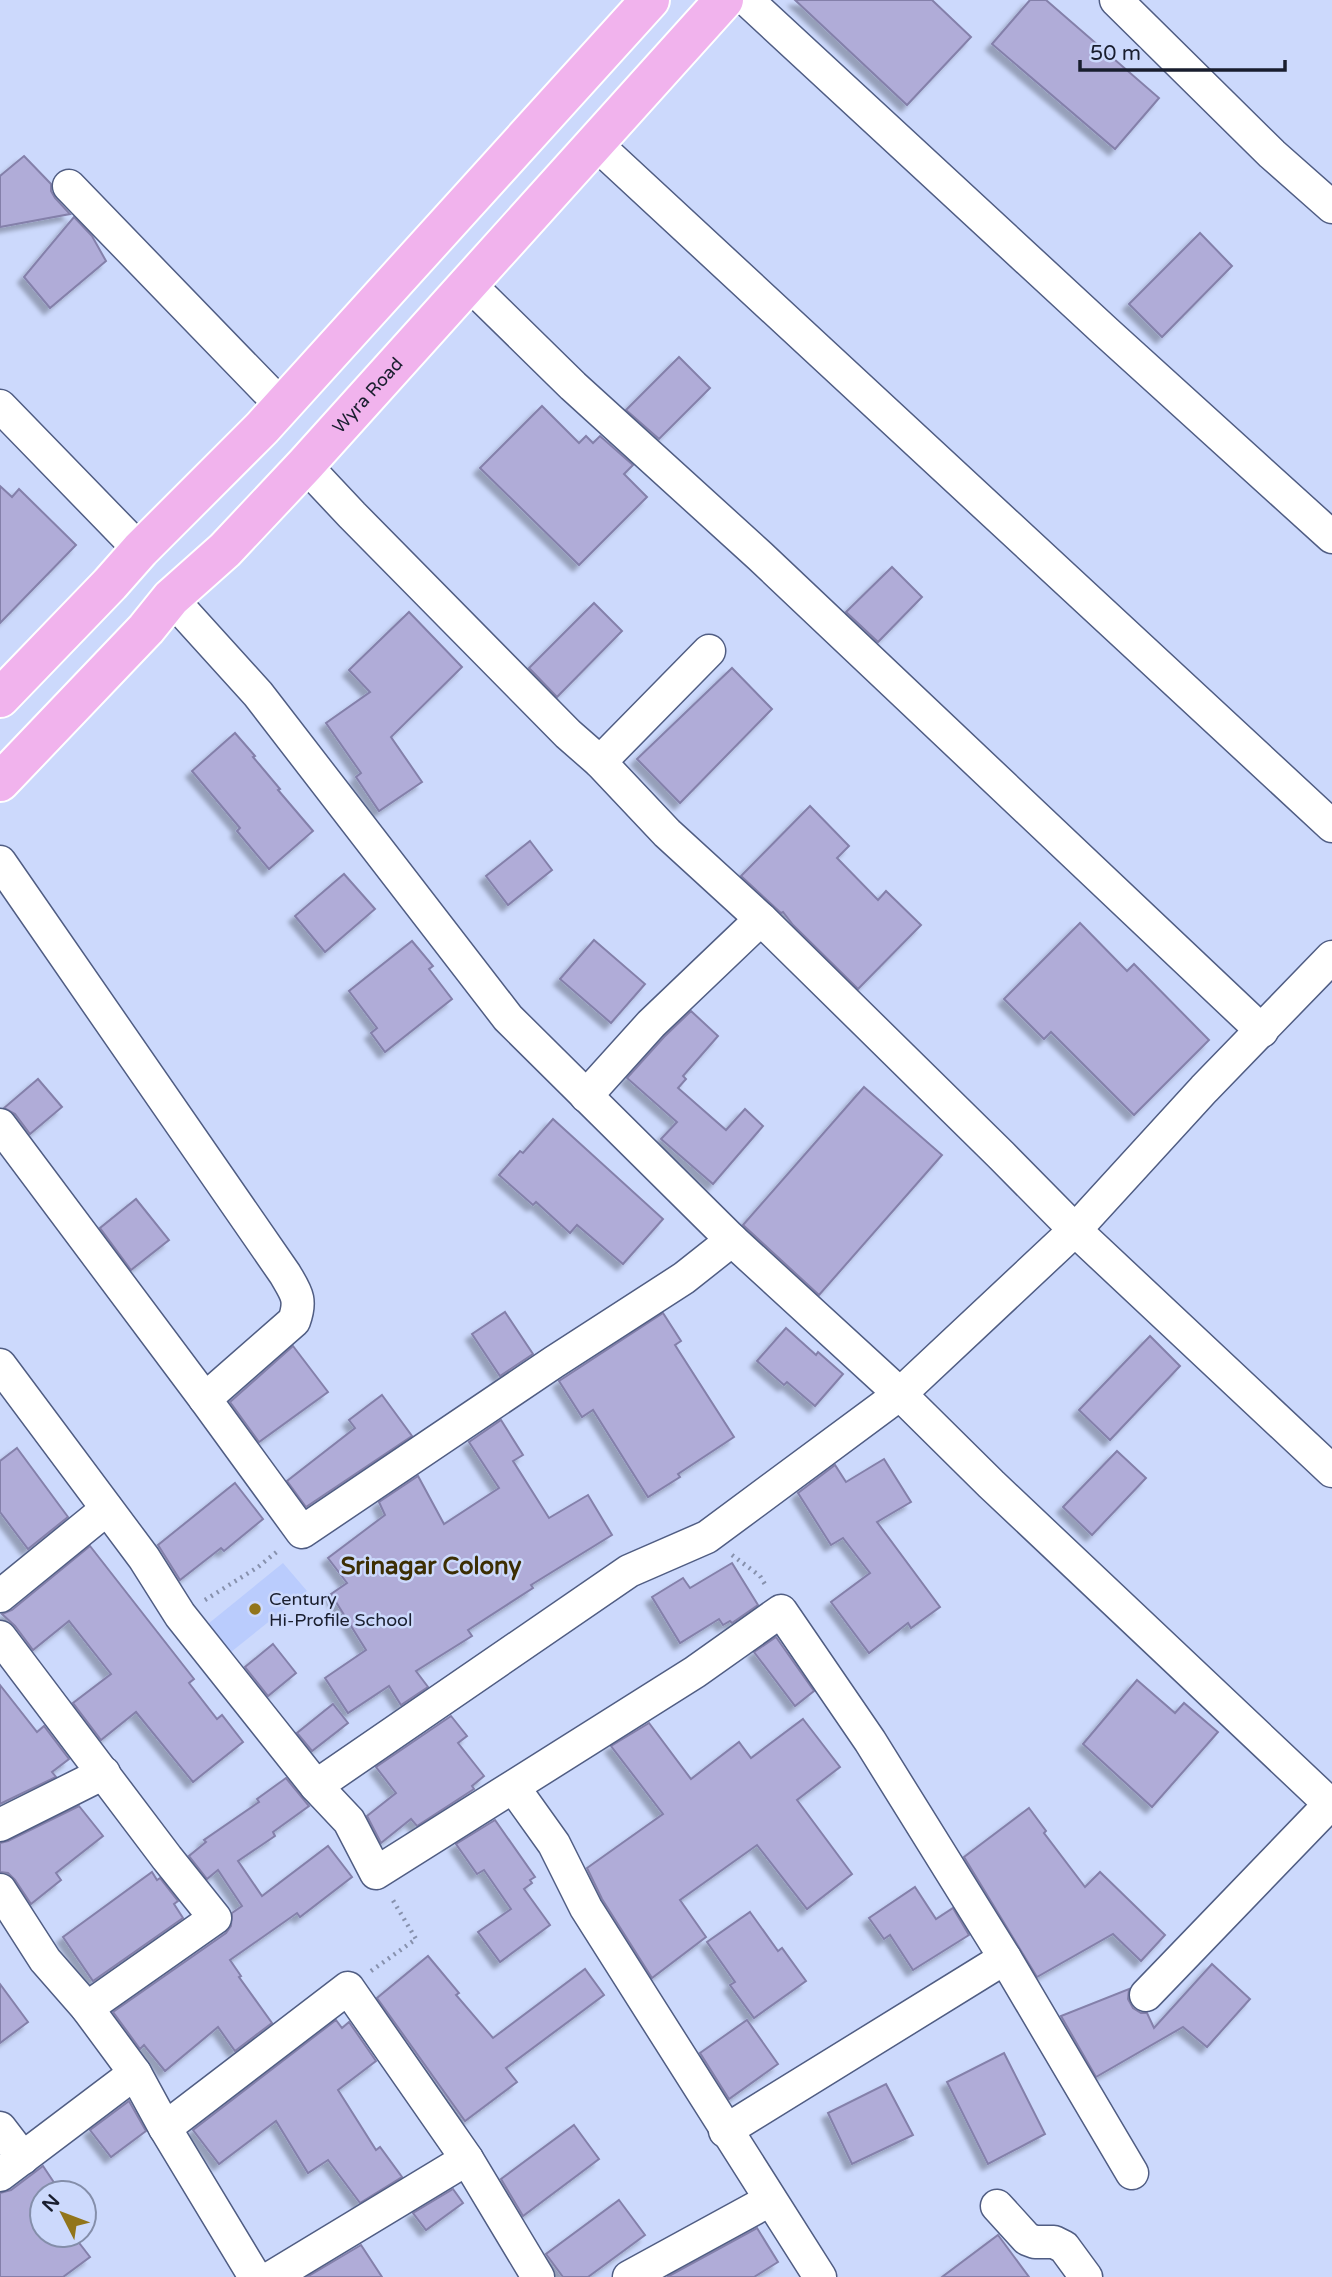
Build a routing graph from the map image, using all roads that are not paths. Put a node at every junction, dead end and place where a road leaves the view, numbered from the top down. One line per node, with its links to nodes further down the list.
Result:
1 (650, 0): 10 (main road)
2 (724, 0): 5 (main road, Wyra Road)
3 (747, 0): 13 (street)
4 (1116, 0): 7 (street)
5 (595, 143): 8 (main road, Wyra Road); 21 (street)
6 (69, 186): 10 (street)
7 (1332, 207)
8 (469, 284): 11 (main road, Wyra Road); 25 (street)
9 (0, 406): 14 (street)
10 (282, 406): 12 (main road)
11 (305, 465): 15 (main road, Wyra Road); 19 (street)
12 (183, 506): 14 (main road); 15 (main road)
13 (1332, 537)
14 (140, 550): 18 (main road)
15 (225, 550): 16 (main road, Wyra Road)
16 (171, 598): 20 (main road, Wyra Road); 26 (street)
17 (709, 652): 19 (street)
18 (0, 698)
19 (600, 762): 23 (street)
20 (0, 782)
21 (1332, 826)
22 (0, 862): 32 (street)
23 (761, 919): 26 (street); 28 (street)
24 (1332, 957): 25 (street)
25 (1262, 1031): 28 (street)
26 (586, 1096): 29 (street)
27 (0, 1125): 32 (street)
28 (1075, 1230): 31 (street); 33 (street)
29 (732, 1240): 31 (street); 32 (street)
30 (0, 1365): 34 (street)
31 (900, 1394): 38 (street); 40 (street)
32 (205, 1399)
33 (1332, 1471)
34 (107, 1509): 35 (street); 38 (street)
35 (0, 1596)
36 (0, 1637): 37 (street)
37 (104, 1773): 41 (street); 45 (street)
38 (316, 1786): 39 (street)
39 (514, 1788): 43 (street); 49 (street)
40 (1331, 1805): 44 (street)
41 (0, 1825)
42 (0, 1891): 45 (street)
43 (1005, 1958): 49 (street); 52 (street)
44 (1146, 1995)
45 (87, 2008): 46 (street)
46 (135, 2073): 48 (street); 51 (street)
47 (0, 2128): 51 (street)
48 (165, 2128): 50 (street); 55 (street)
49 (725, 2131): 53 (street)
50 (467, 2159): 56 (street); 57 (street)
51 (11, 2166)
52 (1132, 2173)
53 (770, 2200): 58 (street); 59 (street)
54 (998, 2206): 60 (street)
55 (255, 2277)
56 (272, 2277)
57 (538, 2277)
58 (629, 2277)
59 (820, 2277)
60 (1086, 2277)

